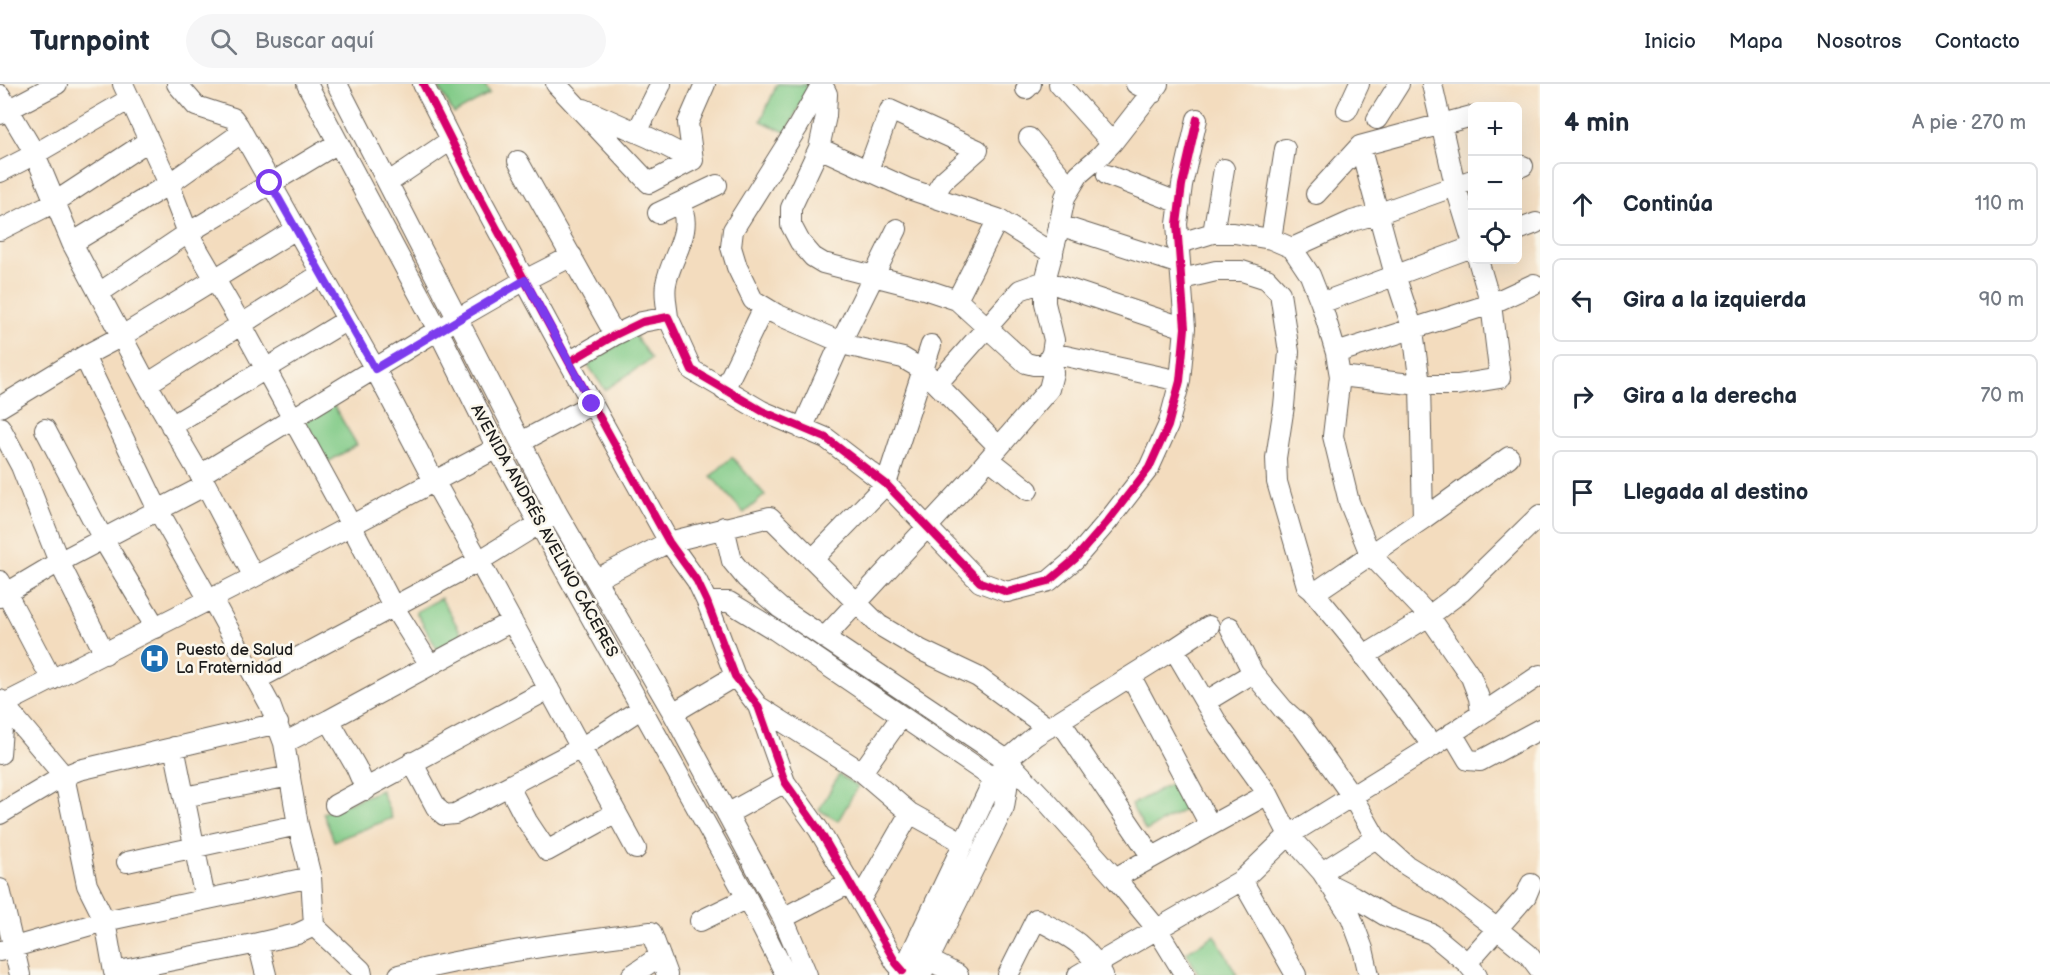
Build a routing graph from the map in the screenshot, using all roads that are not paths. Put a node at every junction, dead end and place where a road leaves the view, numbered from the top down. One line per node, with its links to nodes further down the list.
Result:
1 (57, 84): 17 (street)
2 (177, 84): 24 (street)
3 (307, 84): 28 (street, AVENIDA ANDRÉS AVELINO CÁCERES)
4 (337, 84): 40 (street, AVENIDA ANDRÉS AVELINO CÁCERES)
5 (423, 84): 26 (street)
6 (556, 84): 16 (street)
7 (661, 84): 23 (street)
8 (705, 84): 34 (street)
9 (822, 84): 31 (street); 81 (street)
10 (1059, 84): 29 (street)
11 (1359, 84): 18 (street)
12 (1399, 84): 21 (street)
13 (1432, 84): 22 (street)
14 (1149, 87): 29 (street)
15 (126, 91): 27 (street); 33 (street)
16 (574, 105): 23 (street); 34 (street)
17 (3, 106): 33 (street)
18 (1347, 110)
19 (1468, 117): 22 (street)
20 (1197, 119): 49 (street)
21 (1377, 119)
22 (1440, 124): 30 (street); 42 (street)
23 (637, 132): 34 (street)
24 (241, 133): 41 (street); 43 (street)
25 (1029, 138): 45 (street)
26 (452, 140): 40 (street); 74 (street)
27 (148, 141): 43 (street); 48 (street)
28 (338, 143): 41 (street); 88 (street, AVENIDA ANDRÉS AVELINO CÁCERES)
29 (1112, 143): 45 (street)
30 (1359, 146): 46 (street); 53 (street)
31 (819, 148): 37 (street); 71 (street)
32 (1285, 149): 61 (street)
33 (35, 154): 38 (street); 48 (street)
34 (693, 160)
35 (518, 161): 67 (street)
36 (1224, 169): 60 (street)
37 (868, 170): 47 (street); 47 (street)
38 (0, 172)
39 (1107, 175): 49 (street)
40 (389, 182): 83 (street, AVENIDA ANDRÉS AVELINO CÁCERES)
41 (270, 183): 56 (street); 59 (street)
42 (1464, 183): 51 (street); 53 (street)
43 (169, 184): 59 (street); 62 (street)
44 (717, 185): 50 (street)
45 (1070, 187): 55 (street)
46 (1316, 194)
47 (933, 197): 54 (street)
48 (55, 202): 58 (street); 62 (street)
49 (1180, 203): 63 (street)
50 (680, 204): 52 (street); 82 (street)
51 (1468, 210)
52 (658, 213)
53 (1377, 214): 64 (street); 72 (street)
54 (998, 219): 66 (street); 78 (street)
55 (1059, 225): 66 (street); 69 (street)
56 (296, 229): 70 (street); 73 (street)
57 (897, 229): 71 (street)
58 (0, 230)
59 (188, 233): 73 (street); 77 (street)
60 (1213, 233): 61 (street); 63 (street)
61 (1271, 239): 64 (street)
62 (72, 243): 77 (street)
63 (1177, 244): 69 (street)
64 (1292, 248): 79 (street)
65 (1468, 249): 72 (street)
66 (1053, 254): 75 (street)
67 (572, 256): 74 (street); 90 (street)
68 (1479, 264): 80 (street)
69 (1181, 272): 87 (street); 138 (street)
70 (321, 274): 84 (street); 85 (street)
71 (874, 275): 78 (street); 92 (street)
72 (1395, 275): 79 (street); 89 (street)
73 (215, 279): 85 (street); 91 (street)
74 (525, 280): 83 (street); 97 (street)
75 (1045, 281): 86 (street); 87 (street); 94 (street)
76 (1534, 284): 80 (street)
77 (99, 293): 91 (street)
78 (957, 300): 86 (street)
79 (1321, 303): 95 (street)
80 (1491, 304): 89 (street); 104 (street)
81 (764, 307): 92 (street); 105 (street)
82 (668, 317): 90 (street); 105 (street)
83 (458, 319): 88 (street); 113 (street, AVENIDA ANDRÉS AVELINO CÁCERES)
84 (347, 320): 98 (street); 99 (street)
85 (241, 324): 99 (street); 103 (street)
86 (987, 326): 94 (street); 101 (street)
87 (1185, 328): 102 (street)
88 (438, 330): 98 (street); 114 (street, AVENIDA ANDRÉS AVELINO CÁCERES)
89 (1413, 330): 95 (street); 104 (street)
90 (615, 335): 97 (street)
91 (122, 336): 96 (street); 103 (street)
92 (841, 342): 101 (street); 112 (street)
93 (931, 345): 101 (street)
94 (1053, 353): 102 (street); 115 (street)
95 (1336, 353): 100 (street)
96 (84, 356): 107 (street); 121 (street)
97 (569, 362): 106 (street)
98 (375, 369): 108 (street); 118 (street)
99 (266, 370): 108 (street); 109 (street)
100 (1340, 376): 104 (street); 131 (street)
101 (930, 377): 115 (street); 119 (street)
102 (1180, 381): 127 (street)
103 (147, 384): 109 (street)
104 (1420, 385): 124 (street)
105 (723, 390): 112 (street)
106 (592, 404): 113 (street); 130 (street)
107 (0, 407)
108 (292, 418): 117 (street); 126 (street)
109 (171, 426): 117 (street)
110 (0, 428): 134 (street)
111 (45, 429): 129 (street)
112 (802, 429): 119 (street)
113 (521, 442): 122 (street, AVENIDA ANDRÉS AVELINO CÁCERES)
114 (497, 448): 118 (street); 125 (street, AVENIDA ANDRÉS AVELINO CÁCERES)
115 (994, 453): 120 (street); 127 (street)
116 (1509, 457): 124 (street)
117 (203, 480): 121 (street); 136 (street)
118 (434, 482): 126 (street); 133 (street)
119 (886, 484): 127 (street); 132 (street)
120 (1028, 490)
121 (158, 510): 129 (street); 140 (street)
122 (557, 513): 125 (street); 137 (street, AVENIDA ANDRÉS AVELINO CÁCERES)
123 (1540, 515): 145 (street)
124 (1423, 519): 131 (street)
125 (539, 523): 133 (street); 165 (street, AVENIDA ANDRÉS AVELINO CÁCERES)
126 (351, 525): 136 (street); 144 (street)
127 (927, 526): 141 (street)
128 (724, 527): 130 (street); 132 (street); 135 (street)
129 (103, 539): 134 (street); 149 (street)
130 (669, 542): 137 (street); 142 (street)
131 (1370, 554): 138 (street); 145 (street)
132 (813, 559): 141 (street)
133 (479, 561): 144 (street); 146 (street)
134 (59, 562): 139 (street); 152 (street)
135 (736, 566): 143 (street); 150 (street)
136 (254, 577): 140 (street)
137 (596, 579): 166 (street, AVENIDA ANDRÉS AVELINO CÁCERES)
138 (1312, 590): 153 (street)
139 (2, 591): 159 (street)
140 (211, 600): 149 (street); 160 (street)
141 (857, 601): 150 (street); 171 (street)
142 (707, 602): 143 (street); 157 (street)
143 (729, 602): 168 (street)
144 (393, 606): 154 (street); 160 (street)
145 (1429, 616): 153 (street); 167 (street)
146 (512, 621): 154 (street); 161 (street)
147 (1209, 626): 151 (street)
148 (1230, 627): 155 (street)
149 (156, 628): 152 (street)
150 (824, 638): 179 (street)
151 (1174, 650): 158 (street); 163 (street)
152 (105, 654): 159 (street)
153 (1364, 656): 175 (street)
154 (430, 665): 169 (street)
155 (1253, 673): 163 (street); 189 (street)
156 (1540, 675): 167 (street)
157 (735, 676): 164 (street); 166 (street)
158 (1131, 677): 171 (street); 197 (street)
159 (52, 680): 162 (street)
160 (256, 680): 170 (street)
161 (549, 689): 177 (street); 180 (street)
162 (2, 702): 178 (street); 182 (street)
163 (1205, 702): 188 (street)
164 (758, 706): 181 (street); 185 (street)
165 (642, 708): 177 (street); 212 (street, AVENIDA ANDRÉS AVELINO CÁCERES)
166 (674, 713): 195 (street, AVENIDA ANDRÉS AVELINO CÁCERES)
167 (1481, 713): 173 (street)
168 (901, 717): 181 (street); 184 (street)
169 (329, 720): 174 (street); 187 (street)
170 (278, 723): 174 (street); 176 (street)
171 (1054, 724): 179 (street); 203 (street)
172 (1540, 729): 173 (street)
173 (1452, 733): 175 (street)
174 (284, 742): 183 (street)
175 (1432, 746): 189 (street)
176 (174, 747): 182 (street); 190 (street)
177 (581, 748): 186 (street); 192 (street)
178 (0, 754)
179 (1007, 760): 184 (street); 206 (street); 224 (street)
180 (412, 762): 186 (street); 187 (street)
181 (862, 772): 193 (street)
182 (64, 776): 194 (street); 215 (street)
183 (290, 776): 190 (street); 196 (street)
184 (994, 779): 200 (street)
185 (785, 782): 195 (street); 211 (street)
186 (509, 787): 192 (street)
187 (366, 790): 191 (street)
188 (1268, 794): 197 (street); 198 (street)
189 (1352, 796): 198 (street); 199 (street)
190 (184, 797): 201 (street)
191 (335, 806)
192 (616, 813): 202 (street)
193 (910, 813): 200 (street); 211 (street)
194 (0, 814)
195 (727, 814): 214 (street, AVENIDA ANDRÉS AVELINO CÁCERES)
196 (298, 825): 201 (street); 205 (street)
197 (1210, 825): 203 (street)
198 (1289, 835): 207 (street); 208 (street)
199 (1376, 838): 207 (street); 218 (street)
200 (964, 843): 224 (street)
201 (195, 848): 204 (street); 213 (street)
202 (636, 849)
203 (1152, 857): 206 (street)
204 (128, 862)
205 (311, 877): 213 (street); 217 (street)
206 (1114, 878): 219 (street)
207 (1326, 879): 223 (street); 241 (street)
208 (1242, 880): 219 (street); 240 (street)
209 (1531, 884): 218 (street)
210 (0, 889): 221 (street)
211 (855, 892): 214 (street); 224 (street)
212 (747, 898): 216 (street); 234 (street, AVENIDA ANDRÉS AVELINO CÁCERES)
213 (205, 899): 215 (street)
214 (783, 918): 235 (street, AVENIDA ANDRÉS AVELINO CÁCERES)
215 (105, 921): 221 (street); 227 (street)
216 (700, 921)
217 (314, 926): 220 (street); 230 (street)
218 (1496, 928): 223 (street); 226 (street)
219 (1156, 929): 225 (street); 239 (street)
220 (258, 943): 227 (street); 229 (street)
221 (7, 950): 228 (street)
222 (660, 956): 231 (street); 232 (street); 233 (street)
223 (1472, 969)
224 (914, 970): 236 (street)
225 (1100, 970): 237 (street); 238 (street)
226 (1540, 970)
227 (116, 974)
228 (20, 975)
229 (266, 975)
230 (363, 975)
231 (399, 975)
232 (632, 975)
233 (667, 975)
234 (786, 975)
235 (807, 975)
236 (958, 975)
237 (1008, 975)
238 (1078, 975)
239 (1185, 975)
240 (1296, 975)
241 (1369, 975)

